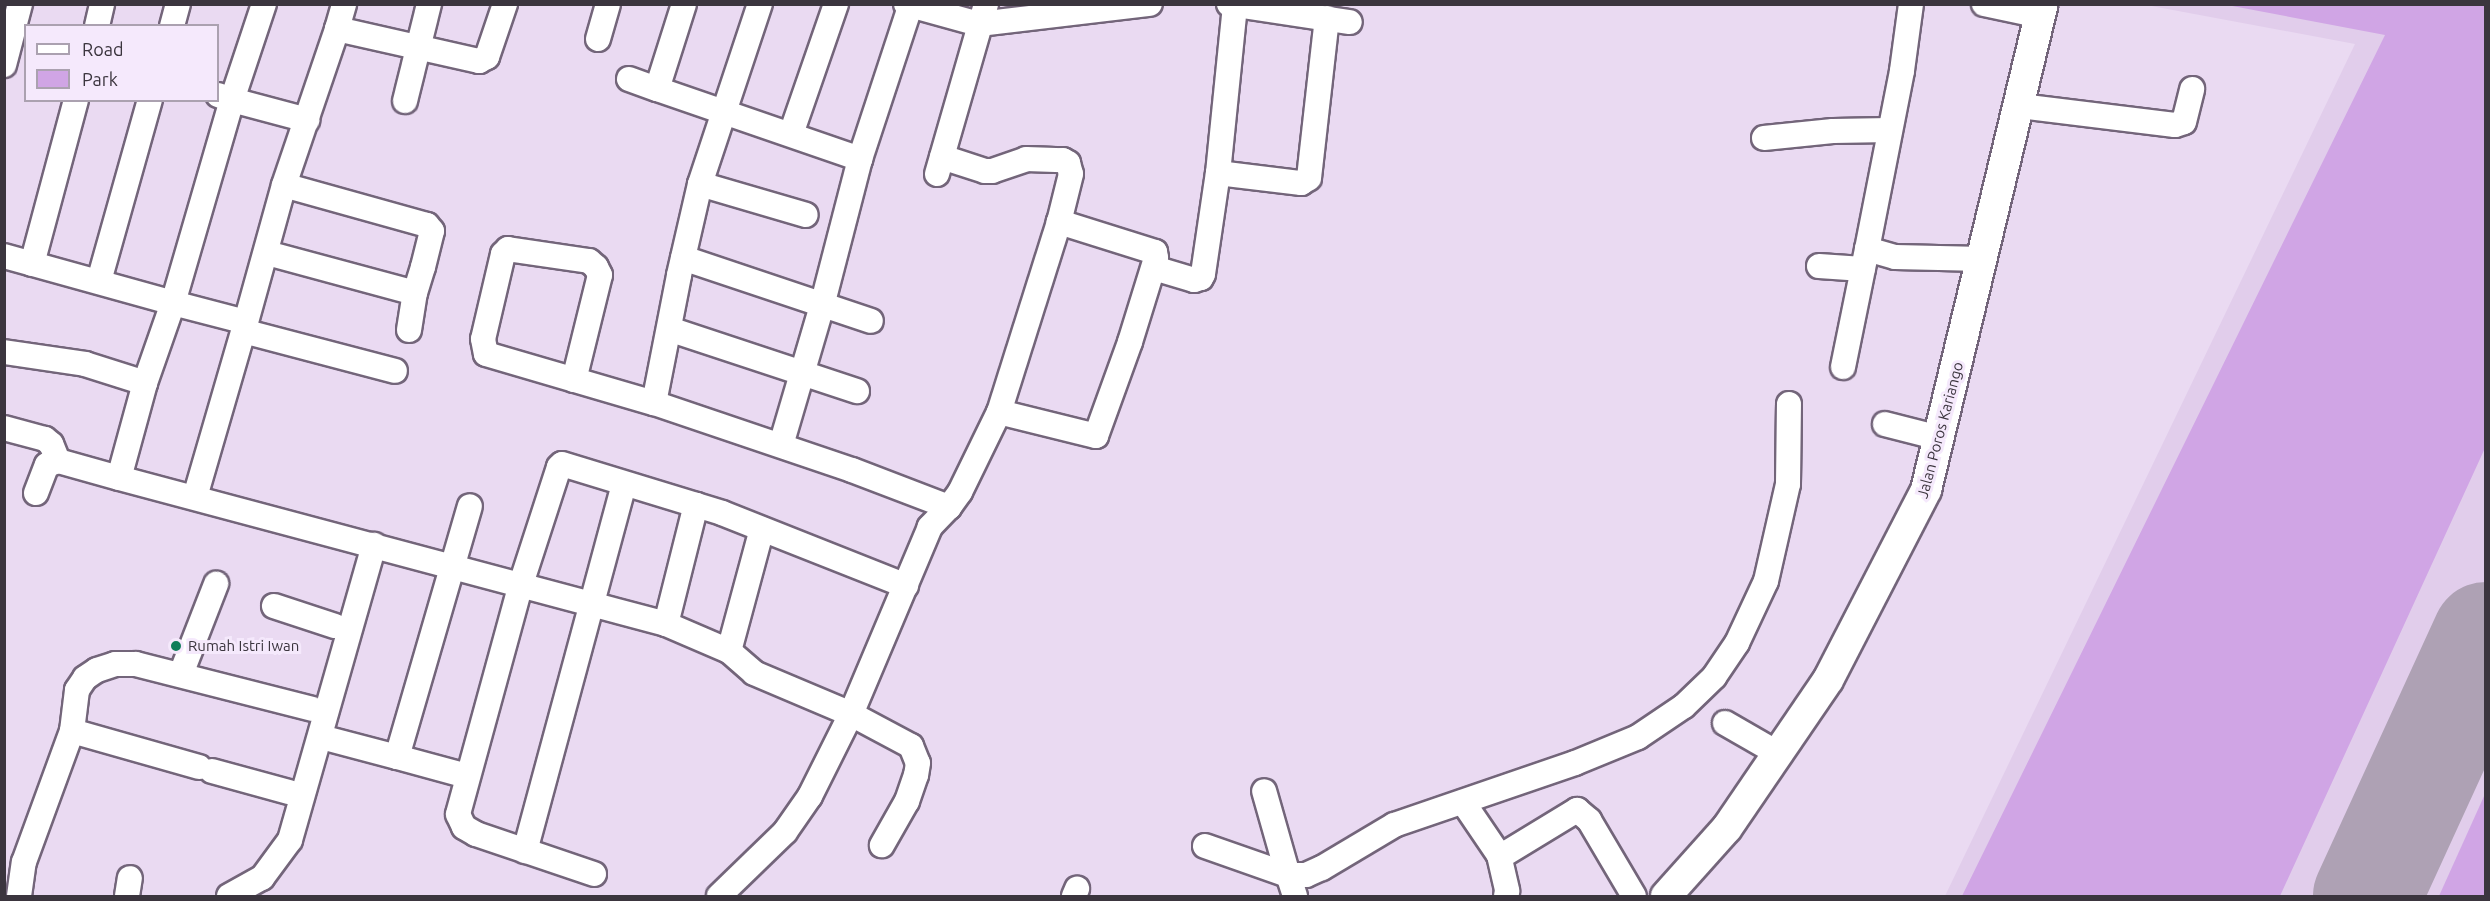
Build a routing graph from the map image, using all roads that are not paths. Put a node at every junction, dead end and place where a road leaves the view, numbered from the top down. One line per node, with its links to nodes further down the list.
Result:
1 (20, 4): 24 (street)
2 (102, 4): 20 (street)
3 (178, 4): 21 (street)
4 (264, 4): 30 (street)
5 (344, 4): 22 (street)
6 (429, 4): 25 (street)
7 (505, 4): 25 (street)
8 (609, 4): 23 (street)
9 (684, 4): 28 (street)
10 (760, 4): 35 (street)
11 (836, 4): 38 (street)
12 (1150, 4): 17 (street)
13 (1911, 4): 37 (street)
14 (1984, 4): 18 (street)
15 (909, 5): 19 (street); 40 (street)
16 (1232, 5): 41 (street); 41 (street)
17 (1063, 9): 19 (street)
18 (2042, 10): 34 (main road, Jalan Poros Kariango)
19 (983, 14): 45 (street)
20 (97, 24)
21 (173, 24)
22 (337, 29): 25 (street); 36 (street)
23 (598, 39)
24 (18, 40): 26 (street)
25 (416, 47): 31 (street)
26 (4, 65)
27 (629, 79): 28 (street)
28 (657, 89): 35 (street)
29 (2192, 89): 34 (street)
30 (225, 98): 36 (street); 56 (street)
31 (405, 100)
32 (75, 102): 51 (street)
33 (149, 102): 54 (street)
34 (2020, 106): 50 (main road, Jalan Poros Kariango)
35 (724, 110): 38 (street); 42 (street)
36 (307, 120): 43 (street)
37 (1890, 130): 39 (street); 49 (street)
38 (791, 134): 40 (street)
39 (1764, 138)
40 (860, 159): 57 (street)
41 (1218, 173): 53 (street)
42 (700, 184): 44 (street); 48 (street)
43 (284, 185): 46 (street); 55 (street)
44 (806, 214)
45 (1059, 222): 53 (street); 71 (street)
46 (267, 253): 55 (street); 59 (street)
47 (4, 256): 51 (street)
48 (684, 258): 57 (street); 60 (street)
49 (1865, 259): 50 (street); 52 (street); 63 (street)
50 (1983, 259): 74 (main road, Jalan Poros Kariango)
51 (32, 264): 54 (street)
52 (1819, 266)
53 (1154, 268): 71 (street)
54 (99, 281): 56 (street)
55 (415, 292): 61 (street)
56 (173, 303): 59 (street); 67 (street)
57 (822, 306): 58 (street); 65 (street)
58 (872, 321)
59 (245, 327): 64 (street); 80 (street)
60 (669, 329): 65 (street); 69 (street)
61 (410, 330)
62 (4, 352): 67 (street)
63 (1843, 368)
64 (395, 371)
65 (802, 372): 68 (street); 75 (street)
66 (574, 380): 66 (street); 69 (street)
67 (146, 383): 77 (street)
68 (857, 391)
69 (654, 403): 75 (street)
70 (1789, 404): 106 (street)
71 (999, 412): 83 (street)
72 (1885, 424): 74 (street)
73 (4, 428): 76 (street)
74 (1941, 438): 101 (main road, Jalan Poros Kariango)
75 (781, 445): 83 (street)
76 (58, 461): 77 (street); 79 (street)
77 (119, 478): 80 (street)
78 (624, 484): 81 (street); 88 (street); 90 (street)
79 (36, 494)
80 (195, 497): 85 (street)
81 (696, 505): 84 (street); 92 (street)
82 (470, 506): 86 (street)
83 (949, 507): 89 (street)
84 (762, 529): 89 (street); 94 (street)
85 (366, 543): 86 (street); 93 (street); 100 (street)
86 (452, 566): 88 (street); 102 (street)
87 (216, 584): 95 (street)
88 (521, 584): 90 (street); 103 (street)
89 (906, 586): 97 (street)
90 (591, 604): 92 (street); 109 (street)
91 (274, 606): 93 (street)
92 (666, 624): 94 (street)
93 (335, 626): 96 (street)
94 (729, 651): 97 (street)
95 (181, 674): 96 (street); 99 (street)
96 (312, 709): 105 (street)
97 (851, 714): 107 (street); 116 (street)
98 (1725, 723): 101 (street)
99 (72, 731): 105 (street); 114 (street)
100 (321, 737): 102 (street); 111 (street)
101 (1779, 754): 119 (main road, Jalan Poros Kariango)
102 (397, 757): 103 (street)
103 (467, 776): 109 (street)
104 (1264, 791): 113 (street)
105 (289, 792): 111 (street)
106 (1463, 802): 110 (street); 113 (street)
107 (882, 845)
108 (1205, 846): 113 (street)
109 (525, 851): 112 (street)
110 (1499, 855): 117 (street); 118 (street)
111 (277, 857): 115 (street)
112 (594, 874)
113 (1292, 886)
114 (20, 897)
115 (229, 897)
116 (719, 897)
117 (1506, 897)
118 (1635, 897)
119 (1666, 897)

